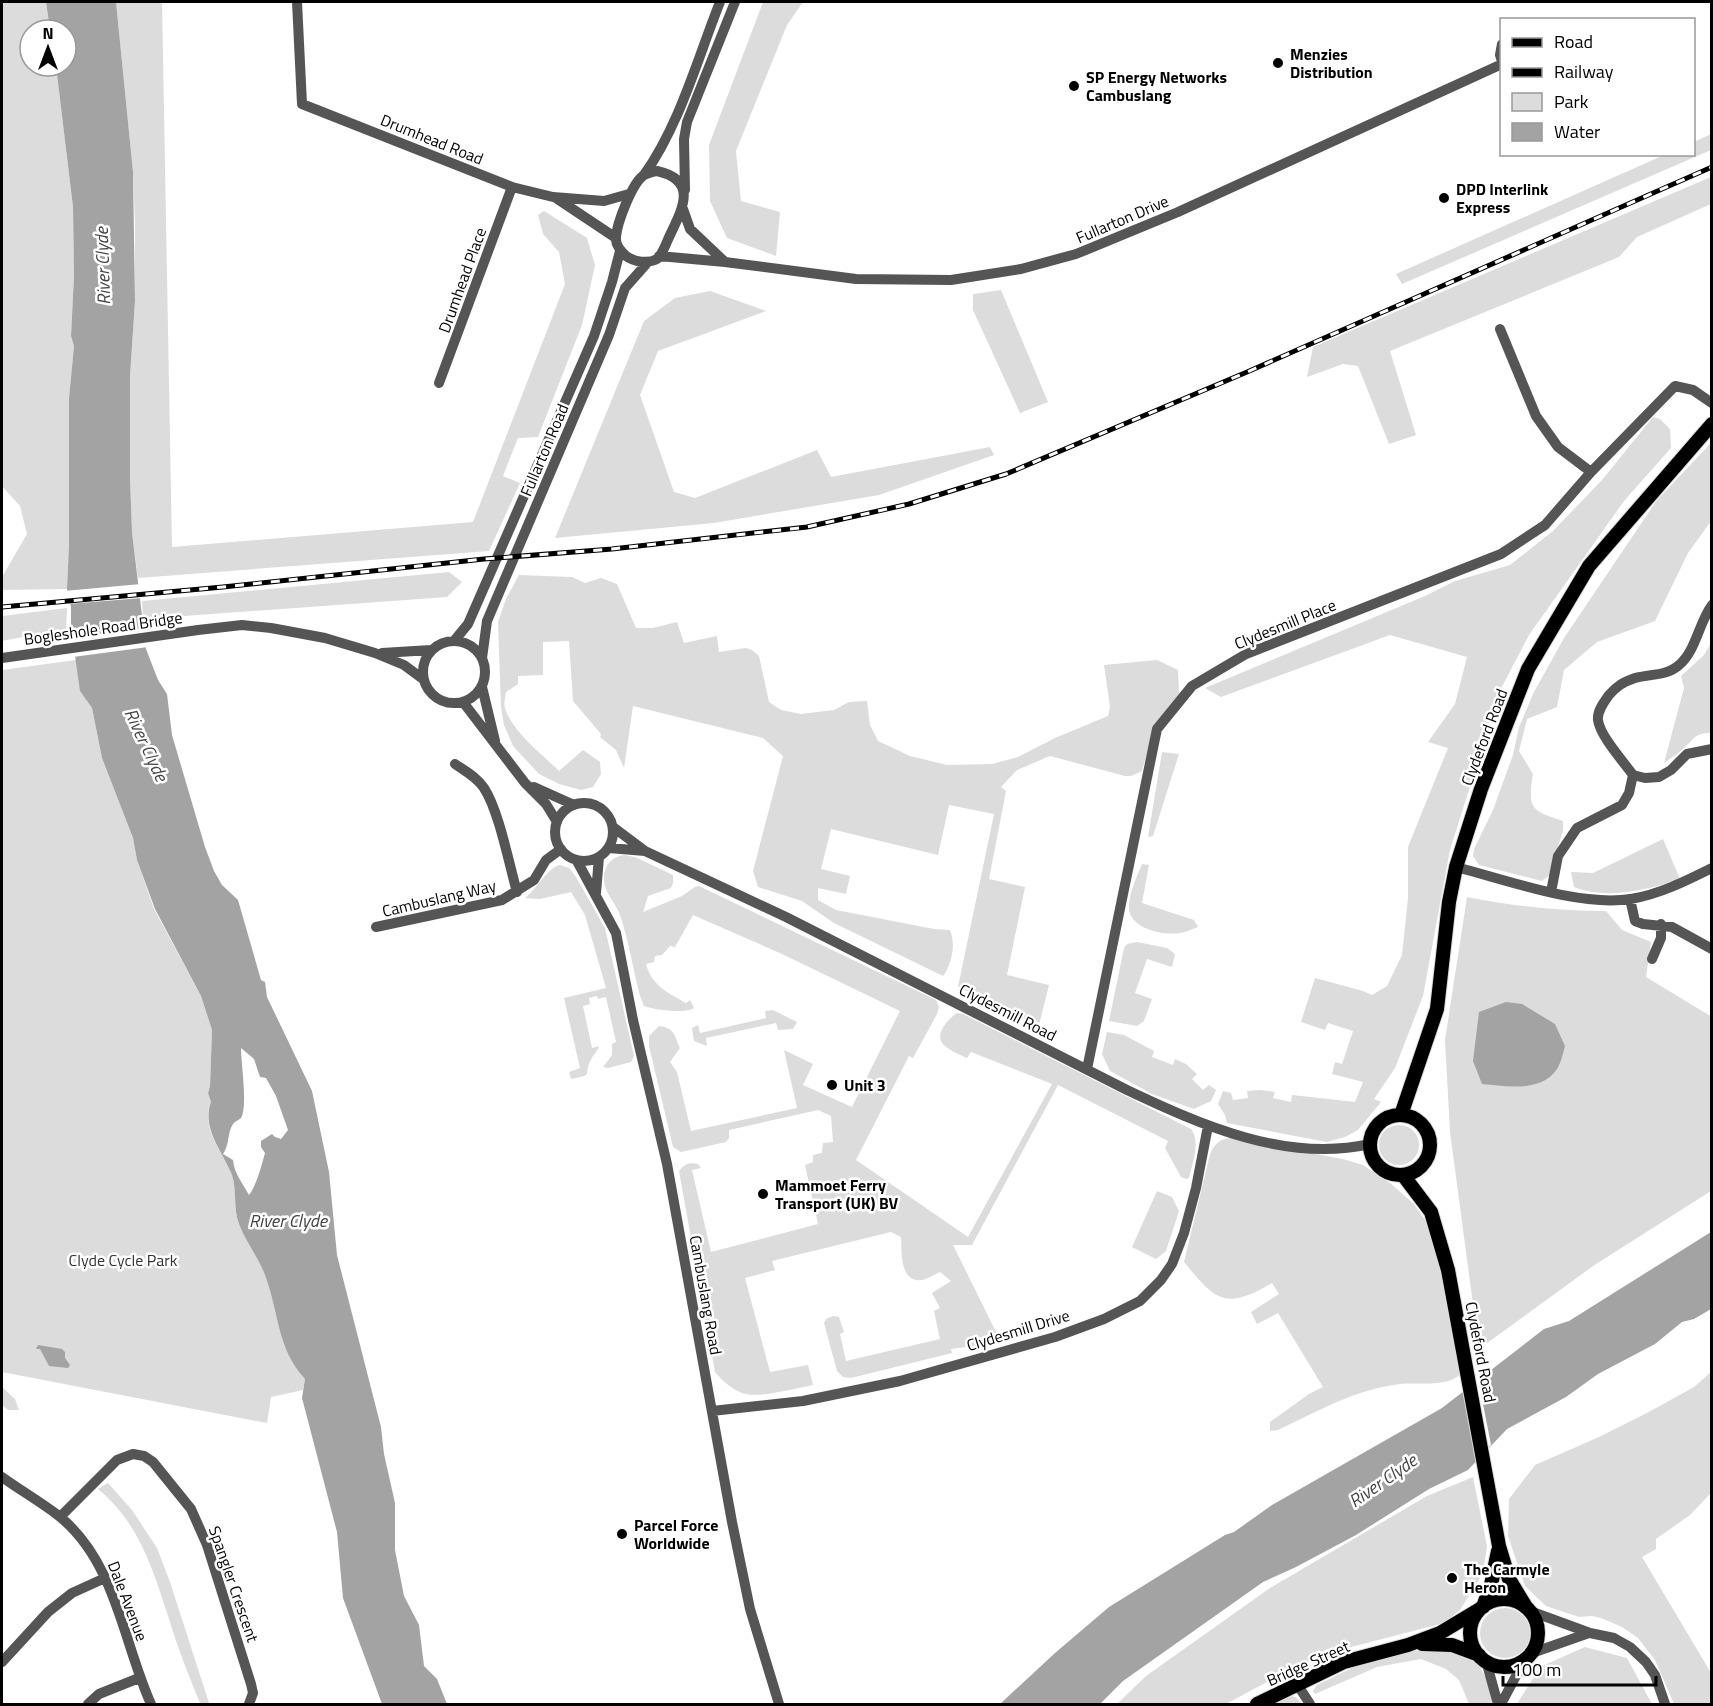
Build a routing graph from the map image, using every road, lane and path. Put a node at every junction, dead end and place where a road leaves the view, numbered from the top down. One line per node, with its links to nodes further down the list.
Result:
1 (297, 2): 6 (street, Drumhead Road)
2 (720, 2): 5 (street)
3 (735, 2): 7 (street)
4 (1500, 64): 15 (street, Fullarton Drive)
5 (644, 176): 7 (street); 8 (street)
6 (512, 187): 9 (street, Drumhead Road); 17 (street, Drumhead Place)
7 (685, 192): 10 (street)
8 (629, 194): 9 (street); 11 (street)
9 (553, 197): 11 (street)
10 (683, 209): 13 (street); 15 (street)
11 (616, 238): 12 (street)
12 (620, 250): 14 (street); 22 (street, Fullarton Road)
13 (659, 256): 14 (street); 15 (street, Fullarton Drive)
14 (648, 262): 26 (street, Fullarton Road)
15 (725, 262)
16 (1500, 329): 20 (street)
17 (440, 382)
18 (1712, 403): 20 (street, Clydesmill Place)
19 (1712, 424): 43 (main road, Clydeford Road)
20 (1591, 472): 53 (street, Clydesmill Place)
21 (1712, 604): 33 (street)
22 (454, 641): 23 (street); 26 (street)
23 (431, 650): 24 (street); 27 (street)
24 (375, 653): 25 (street, Bogleshole Road Bridge); 27 (street)
25 (7, 657)
26 (482, 658): 28 (street)
27 (423, 679): 29 (street)
28 (482, 687): 29 (street); 30 (street)
29 (463, 702): 30 (street)
30 (497, 747): 34 (street)
31 (1712, 749): 33 (street)
32 (455, 764): 45 (street)
33 (1633, 775): 46 (street)
34 (525, 783): 35 (street); 36 (street)
35 (574, 805): 36 (street); 37 (street)
36 (557, 822): 39 (street)
37 (613, 826): 38 (street); 40 (street, Clydesmill Road)
38 (609, 848): 40 (street, Clydesmill Road); 41 (street)
39 (561, 849): 42 (street); 45 (street, Cambuslang Way)
40 (645, 851): 53 (street, Clydesmill Road)
41 (599, 857): 42 (street); 47 (street)
42 (577, 861): 47 (street, Cambuslang Road)
43 (1456, 867): 46 (street); 54 (main road, Clydeford Road)
44 (1712, 868): 48 (street)
45 (517, 892): 50 (street, Cambuslang Way)
46 (1551, 892): 48 (street)
47 (596, 893): 58 (street, Cambuslang Road)
48 (1630, 899): 49 (street)
49 (1661, 924): 51 (street); 52 (street)
50 (376, 927)
51 (1712, 949)
52 (1652, 959)
53 (1086, 1069): 55 (street, Clydesmill Road)
54 (1401, 1115): 56 (main road); 57 (main road)
55 (1208, 1126): 56 (street, Clydesmill Road); 58 (street, Clydesmill Drive)
56 (1370, 1144): 57 (main road, Clydeford Road)
57 (1403, 1175): 61 (main road, Clydeford Road)
58 (712, 1411): 75 (street, Cambuslang Road)
59 (2, 1477): 60 (street, Dale Avenue)
60 (60, 1516): 62 (street, Dale Avenue); 74 (street, Spangler Crescent)
61 (1499, 1546): 63 (main road, Clydeford Road); 64 (main road, Clydeford Road)
62 (105, 1578): 69 (street); 70 (street, Dale Avenue)
63 (1482, 1608): 64 (main road); 66 (main road, Bridge Street); 68 (main road)
64 (1528, 1609): 65 (street); 67 (main road)
65 (1590, 1633): 67 (street); 79 (street)
66 (1408, 1645): 68 (main road, Bridge Street); 71 (main road, Bridge Street)
67 (1528, 1657): 68 (main road); 78 (street)
68 (1482, 1658): 78 (street)
69 (2, 1662)
70 (139, 1678): 72 (street); 73 (street, Dale Avenue)
71 (1297, 1684): 76 (main road, Bridge Street); 77 (street)
72 (88, 1704)
73 (151, 1704)
74 (249, 1704)
75 (779, 1704)
76 (1257, 1704)
77 (1310, 1704)
78 (1500, 1704)
79 (1665, 1704)

